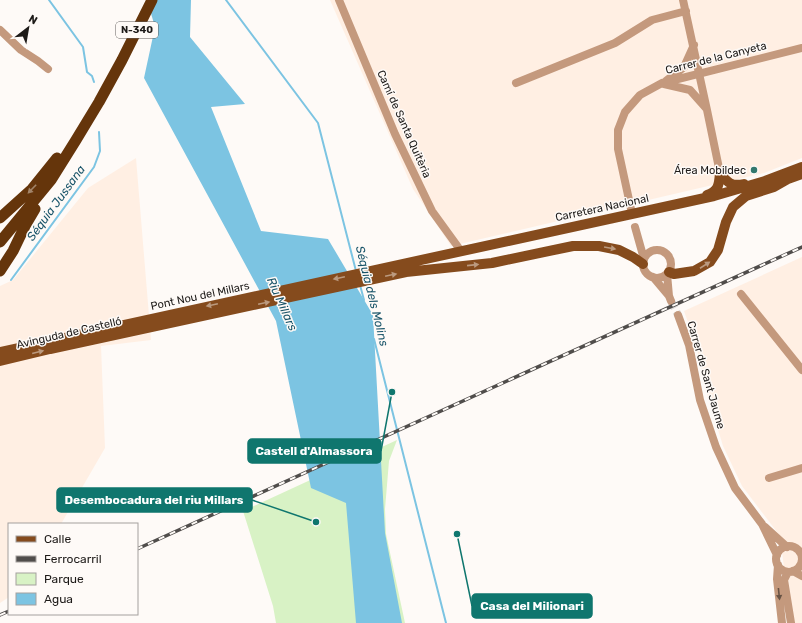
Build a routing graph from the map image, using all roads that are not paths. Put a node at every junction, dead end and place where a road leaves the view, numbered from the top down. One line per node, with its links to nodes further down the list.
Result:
1 (152, 0): 13 (highway, N-340)
2 (339, 0): 26 (street, Camí de Santa Quitèria)
3 (683, 0): 4 (street)
4 (686, 11): 6 (street); 10 (street)
5 (0, 30): 8 (street)
6 (694, 45): 9 (street); 11 (street)
7 (802, 48): 9 (street, Carrer de la Canyeta)
8 (48, 69)
9 (700, 74): 11 (street, Carrer de la Canyeta); 12 (street)
10 (516, 83)
11 (662, 83): 12 (street); 20 (street, Carrer de la Canyeta)
12 (707, 110): 15 (street)
13 (76, 140): 18 (highway, N-340); 21 (highway, one-way to 21)
14 (802, 166): 17 (main road, Carretera Nacional)
15 (720, 173): 17 (main road); 19 (main road)
16 (802, 174): 17 (main road, Carretera Nacional)
17 (784, 177): 19 (main road, Carretera Nacional); 28 (main road, Carretera Nacional); 30 (main road, one-way to 17)
18 (51, 180): 24 (highway, N-340); 29 (highway)
19 (688, 202): 26 (main road, Carretera Nacional)
20 (631, 209)
21 (0, 218)
22 (635, 227): 23 (street)
23 (638, 239): 25 (street); 27 (street)
24 (0, 242)
25 (655, 250): 27 (street); 30 (street)
26 (461, 251): 28 (main road, Carretera Nacional)
27 (644, 262): 28 (main road, one-way to 27); 31 (street)
28 (406, 268): 34 (main road, Pont Nou del Millars)
29 (0, 271)
30 (668, 273): 31 (street); 31 (street)
31 (653, 277)
32 (741, 294): 37 (street)
33 (678, 315): 40 (street, Carrer de Sant Jaume)
34 (143, 325): 35 (main road, Avinguda de Castelló); 36 (main road, Avinguda de Castelló, one-way to 34)
35 (0, 352)
36 (0, 361)
37 (802, 370)
38 (802, 468): 39 (street)
39 (769, 478)
40 (762, 524): 41 (street, Carrer de Sant Jaume); 42 (street, Carrer de Sant Jaume)
41 (787, 547): 42 (street); 44 (street)
42 (777, 555): 43 (street)
43 (778, 565): 44 (street); 46 (street, one-way to 46)
44 (790, 572): 45 (street); 47 (street)
45 (802, 576)
46 (782, 623)
47 (791, 623)

